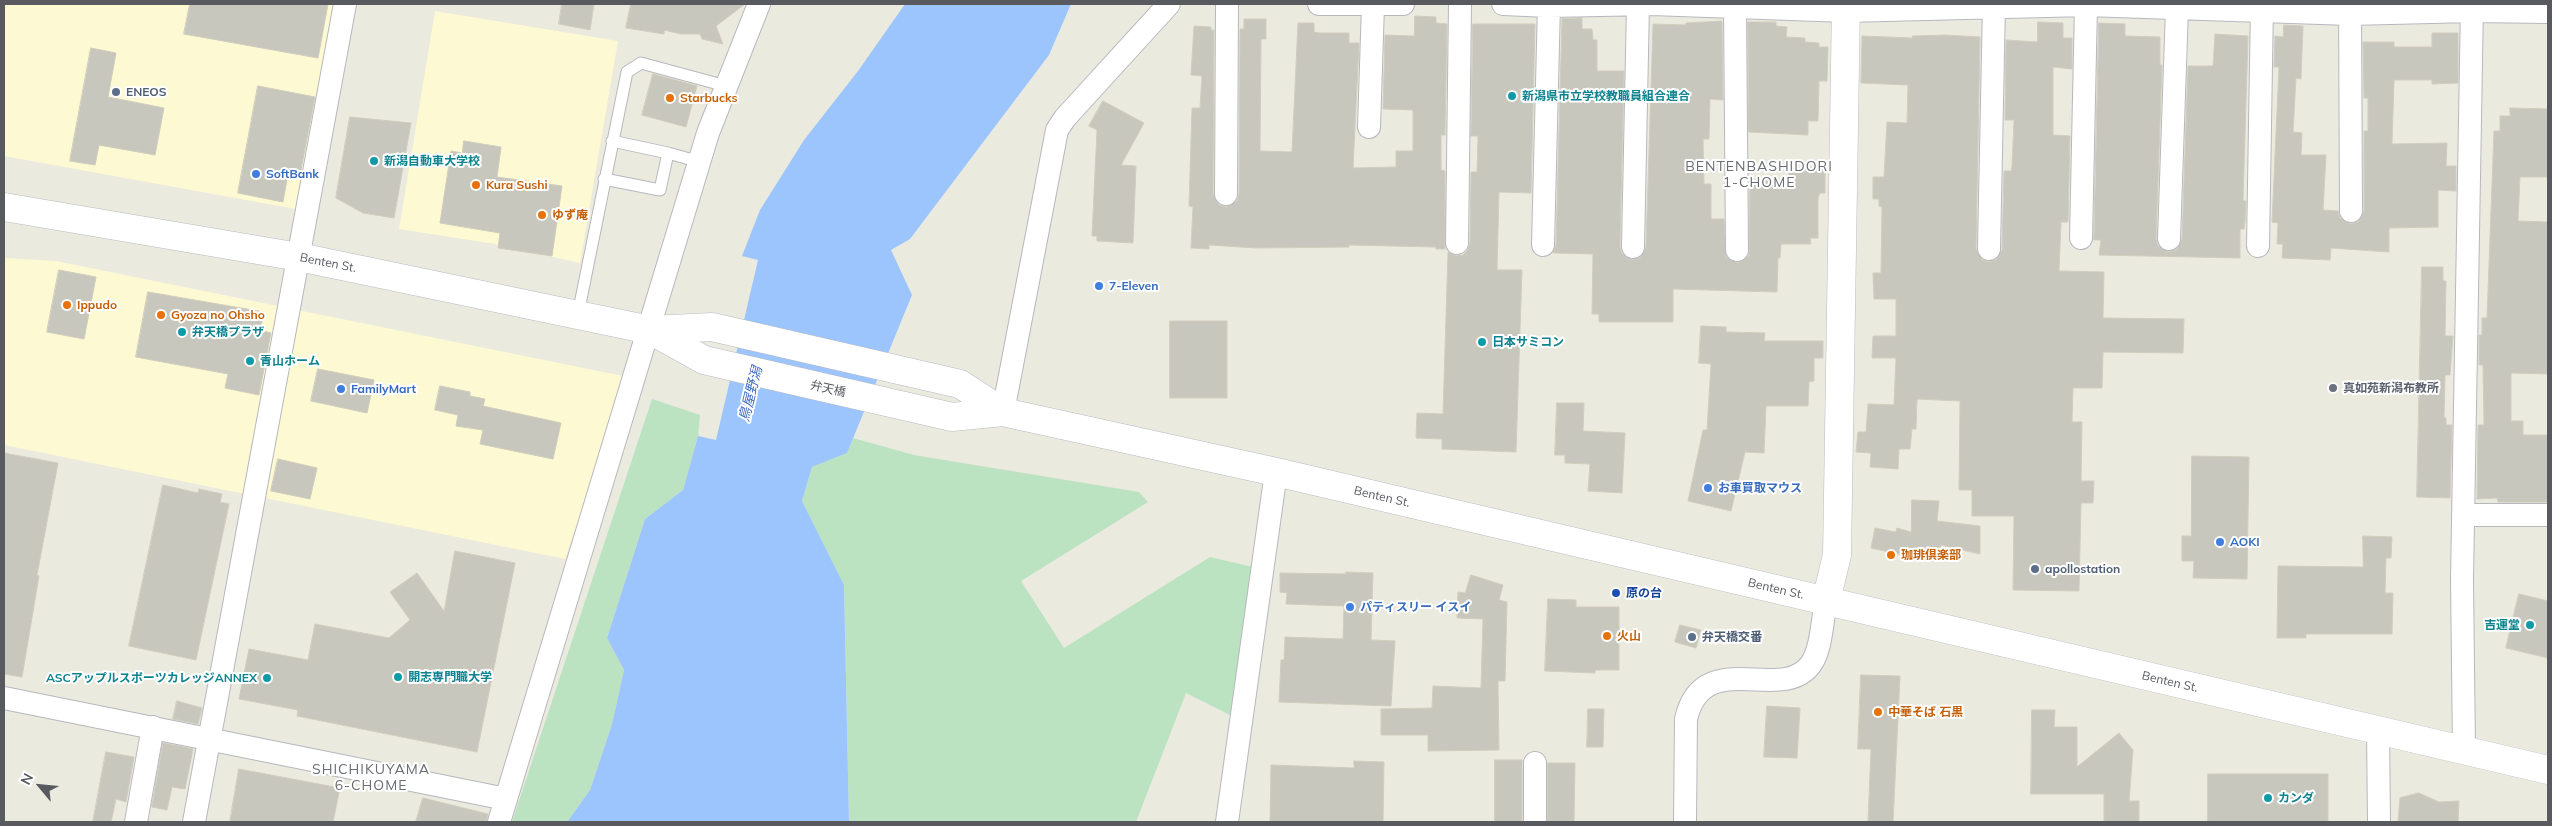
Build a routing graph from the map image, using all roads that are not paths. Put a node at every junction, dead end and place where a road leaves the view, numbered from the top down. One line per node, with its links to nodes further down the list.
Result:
1 (345, 4): 38 (street)
2 (759, 4): 21 (street)
3 (1169, 4): 41 (street)
4 (1228, 4): 27 (street)
5 (1319, 4): 10 (street)
6 (1403, 4): 10 (street)
7 (1460, 4): 32 (street)
8 (1503, 4): 11 (street)
9 (1648, 4): 11 (street); 14 (street); 35 (street)
10 (1373, 5): 22 (street)
11 (1549, 5): 33 (street)
12 (2099, 5): 13 (street); 16 (street); 30 (street)
13 (1994, 6): 15 (street); 36 (street)
14 (1735, 7): 15 (street); 37 (street)
15 (1846, 7): 45 (street)
16 (2191, 7): 17 (street); 31 (street)
17 (2262, 7): 19 (street); 34 (street)
18 (2472, 7): 19 (street); 20 (street); 43 (street)
19 (2350, 9): 29 (street)
20 (2548, 12)
21 (726, 86): 23 (lane); 25 (street)
22 (1374, 118)
23 (612, 141): 24 (lane); 26 (lane)
24 (668, 153): 25 (lane); 26 (lane)
25 (700, 162): 40 (street)
26 (604, 179): 39 (lane)
27 (1226, 194)
28 (4, 207): 38 (street, Benten St.)
29 (2351, 211)
30 (2081, 238)
31 (2170, 239)
32 (1457, 244)
33 (1543, 245)
34 (2258, 246)
35 (1633, 247)
36 (1989, 249)
37 (1737, 250)
38 (299, 257): 39 (street, Benten St.); 49 (street)
39 (578, 314): 40 (street, Benten St.)
40 (650, 330): 41 (street, 弁天橋); 41 (street); 53 (street)
41 (1003, 412): 42 (street, Benten St.)
42 (1276, 472): 45 (street, Benten St.); 57 (street)
43 (2463, 515): 44 (street); 50 (street)
44 (2548, 515)
45 (1826, 601): 48 (street, Benten St.); 59 (street)
46 (4, 698): 47 (street)
47 (153, 727): 49 (street); 54 (street)
48 (2378, 731): 50 (street, Benten St.); 60 (street)
49 (209, 738): 53 (street); 55 (street)
50 (2464, 751): 52 (street, Benten St.)
51 (1535, 763): 58 (street)
52 (2548, 770)
53 (506, 800): 56 (street)
54 (136, 822)
55 (194, 822)
56 (499, 822)
57 (1226, 822)
58 (1535, 822)
59 (1685, 822)
60 (2379, 822)

